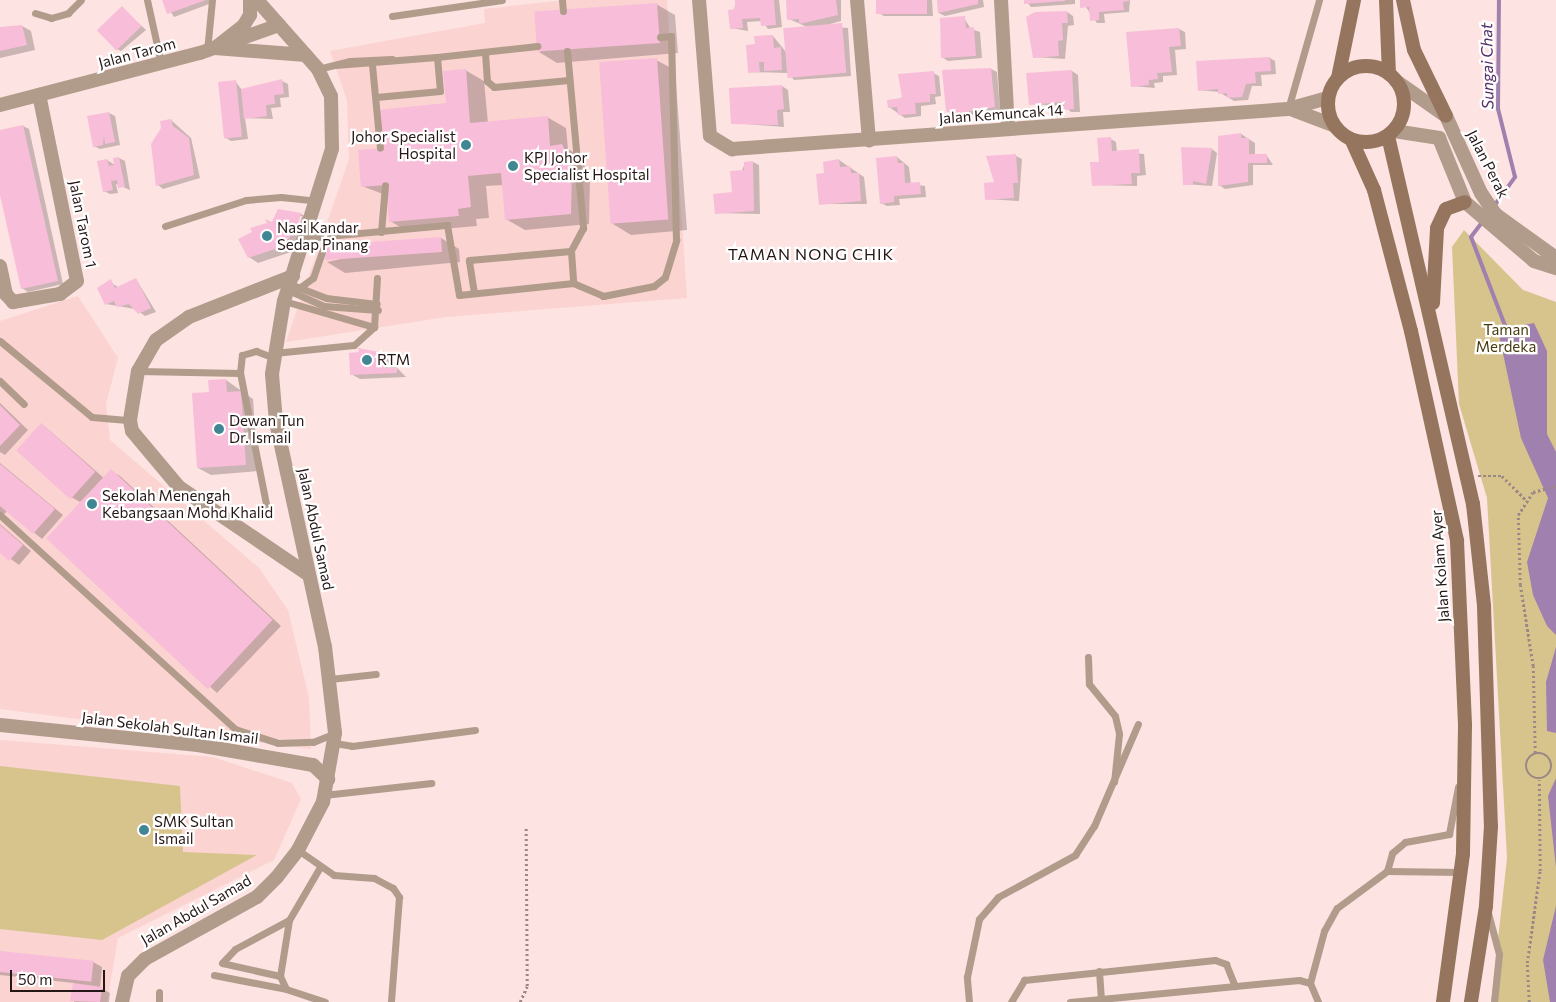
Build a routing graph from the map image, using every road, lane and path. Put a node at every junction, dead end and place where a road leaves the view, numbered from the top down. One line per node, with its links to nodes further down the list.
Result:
1 (81, 0): 16 (lane)
2 (147, 0): 27 (lane)
3 (212, 0): 21 (lane)
4 (250, 0): 21 (street)
5 (257, 0): 18 (street, Jalan Abdul Samad)
6 (502, 0): 17 (lane)
7 (562, 0): 15 (lane)
8 (699, 0): 43 (street, Jalan Kemuncak 14)
9 (857, 0): 43 (street)
10 (1001, 0): 41 (street)
11 (1319, 0): 38 (lane)
12 (1354, 0): 32 (main road)
13 (1386, 0): 31 (main road)
14 (1403, 0): 39 (main road)
15 (563, 11)
16 (35, 13)
17 (392, 16)
18 (279, 25): 21 (street, Jalan Tarom); 24 (street, Jalan Abdul Samad)
19 (660, 37): 59 (lane)
20 (537, 46): 23 (lane)
21 (211, 50): 24 (street); 27 (street, Jalan Tarom)
22 (567, 51): 33 (lane)
23 (485, 53): 25 (lane); 33 (lane)
24 (306, 55): 30 (street, Jalan Abdul Samad)
25 (437, 57): 26 (lane); 35 (lane)
26 (398, 60): 28 (lane); 29 (lane)
27 (161, 63): 34 (street, Jalan Tarom)
28 (335, 65): 29 (lane); 30 (lane)
29 (372, 65): 35 (lane)
30 (318, 68): 47 (street, Jalan Abdul Samad)
31 (1393, 77): 32 (main road); 39 (street); 42 (main road)
32 (1338, 78): 36 (main road)
33 (569, 80): 54 (lane)
34 (39, 95): 37 (street, Jalan Tarom); 56 (street, Jalan Tarom 1)
35 (376, 98): 45 (lane)
36 (1328, 98): 38 (street, Jalan Kemuncak 14); 40 (main road)
37 (1, 102)
38 (1288, 109): 40 (street, Jalan Kemuncak 14); 41 (street, Jalan Kemuncak 14)
39 (1446, 116): 49 (street, Jalan Perak)
40 (1333, 125): 44 (main road)
41 (1008, 129): 43 (street, Jalan Kemuncak 14)
42 (1391, 133): 44 (main road); 48 (street, Jalan Perak); 64 (main road)
43 (869, 140)
44 (1352, 140): 86 (main road, Jalan Kolam Ayer)
45 (380, 148)
46 (385, 185): 51 (lane)
47 (318, 202): 50 (lane); 52 (street, Jalan Abdul Samad)
48 (1468, 204): 49 (street, Jalan Perak); 64 (main road)
49 (1490, 219): 55 (street, Jalan Perak); 57 (street, Jalan Perak)
50 (165, 226)
51 (380, 232): 52 (lane); 61 (lane)
52 (306, 238): 60 (street, Jalan Abdul Samad)
53 (323, 249): 60 (lane)
54 (571, 251): 59 (lane); 61 (lane)
55 (1556, 258)
56 (0, 266)
57 (1556, 268)
58 (377, 278): 62 (lane)
59 (573, 283): 61 (lane)
60 (291, 288): 62 (lane); 62 (lane); 63 (lane); 66 (street, Jalan Abdul Samad); 67 (street)
61 (474, 293)
62 (377, 307): 63 (lane)
63 (374, 327): 66 (lane)
64 (1433, 329): 98 (main road)
65 (0, 341): 71 (lane)
66 (274, 356): 68 (lane); 77 (street, Jalan Abdul Samad)
67 (138, 372): 68 (lane); 71 (street)
68 (240, 373): 75 (lane)
69 (0, 381): 70 (lane)
70 (24, 404)
71 (130, 420): 77 (street)
72 (1485, 475): 74 (path)
73 (1556, 486): 74 (path)
74 (1525, 499): 85 (path)
75 (268, 514)
76 (0, 515): 84 (lane)
77 (309, 575): 80 (street, Jalan Abdul Samad)
78 (1088, 657): 91 (lane)
79 (376, 674): 80 (lane)
80 (330, 679): 84 (street, Jalan Abdul Samad)
81 (1138, 724): 91 (lane)
82 (0, 725): 88 (street, Jalan Sekolah Sultan Ismail)
83 (475, 730): 84 (lane)
84 (335, 738): 88 (street, Jalan Abdul Samad)
85 (1535, 753): 87 (path); 89 (path)
86 (1464, 764): 96 (lane); 97 (main road, Jalan Kolam Ayer)
87 (1554, 767): 89 (path)
88 (328, 779): 92 (street, Jalan Abdul Samad)
89 (1539, 780): 122 (path)
90 (431, 783): 92 (lane)
91 (1114, 785): 114 (lane)
92 (324, 795): 94 (street, Jalan Abdul Samad)
93 (526, 826): 113 (path)
94 (298, 850): 95 (lane); 109 (street, Jalan Abdul Samad)
95 (320, 867): 99 (lane); 112 (lane)
96 (1387, 871): 97 (lane); 103 (lane)
97 (1461, 872): 119 (main road, Jalan Kolam Ayer)
98 (1486, 906): 120 (main road); 121 (lane)
99 (288, 920): 102 (lane); 102 (lane)
100 (1099, 971): 104 (lane); 108 (lane); 115 (lane)
101 (214, 976): 105 (lane)
102 (280, 976): 105 (lane)
103 (1310, 983): 104 (lane); 118 (lane)
104 (1235, 986): 107 (lane)
105 (286, 989): 111 (lane)
106 (159, 992): 110 (lane)
107 (1152, 994): 108 (lane); 117 (lane)
108 (1101, 999): 116 (lane)
109 (122, 1002)
110 (159, 1002)
111 (326, 1002)
112 (391, 1002)
113 (520, 1002)
114 (969, 1002)
115 (1011, 1002)
116 (1070, 1002)
117 (1153, 1002)
118 (1318, 1002)
119 (1443, 1002)
120 (1471, 1002)
121 (1494, 1002)
122 (1529, 1002)

